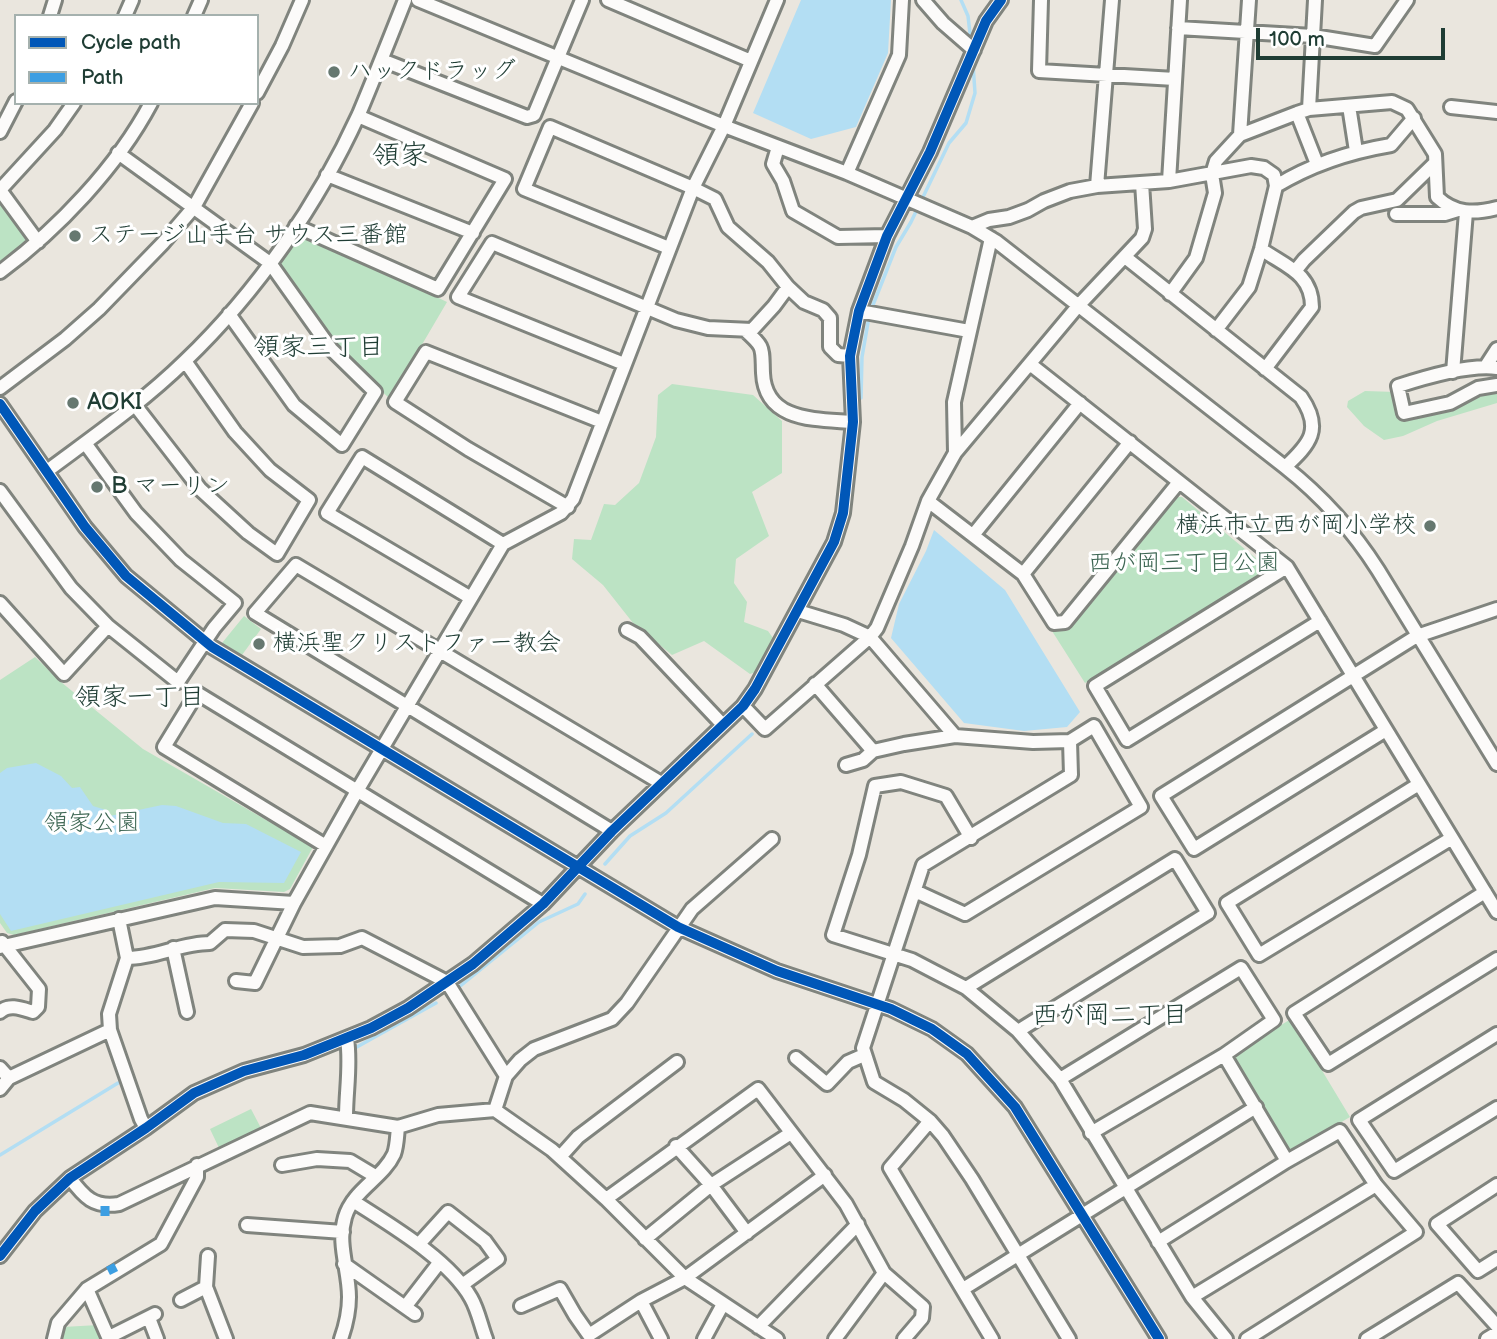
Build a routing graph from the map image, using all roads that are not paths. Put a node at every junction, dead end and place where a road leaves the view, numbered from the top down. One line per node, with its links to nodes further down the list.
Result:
1 (302, 0): 25 (street)
2 (405, 0): 21 (street)
3 (418, 0): 20 (street)
4 (582, 0): 20 (street)
5 (608, 0): 22 (street)
6 (902, 0): 44 (street)
7 (923, 0): 19 (street)
8 (1000, 0): 19 (street)
9 (1041, 0): 23 (street)
10 (1112, 0): 23 (street)
11 (1180, 0): 16 (street)
12 (1249, 0): 17 (street)
13 (1315, 0): 18 (street)
14 (1407, 0): 18 (street)
15 (774, 1): 22 (street)
16 (1178, 28): 17 (street); 24 (street)
17 (1247, 32): 18 (street); 38 (street)
18 (1312, 36): 32 (street)
19 (974, 50): 52 (street)
20 (559, 57): 21 (street); 36 (street)
21 (382, 60): 34 (street)
22 (751, 61): 36 (street)
23 (1106, 75): 24 (street); 49 (street)
24 (1175, 79): 47 (street)
25 (259, 89)
26 (14, 105): 37 (street)
27 (73, 105): 62 (street)
28 (150, 105): 41 (street)
29 (251, 105): 53 (street)
30 (1349, 106): 32 (street); 35 (street); 40 (street)
31 (1451, 107): 33 (street)
32 (1303, 111): 38 (street); 43 (street)
33 (1497, 112)
34 (358, 116): 46 (street); 59 (street)
35 (1414, 118): 40 (street); 42 (street)
36 (724, 125): 39 (street); 51 (street)
37 (0, 132)
38 (1240, 135): 45 (street)
39 (778, 147): 44 (street); 60 (street)
40 (1356, 151): 43 (street)
41 (118, 152): 53 (street); 62 (street)
42 (1435, 163): 55 (street); 67 (street)
43 (1317, 164): 50 (street)
44 (847, 173): 52 (street)
45 (1212, 174): 47 (street); 50 (street); 70 (street)
46 (327, 175): 57 (street); 59 (street)
47 (1169, 181): 48 (street)
48 (1142, 183): 49 (street); 65 (street)
49 (1097, 186): 58 (street)
50 (1276, 186): 64 (street)
51 (693, 188): 63 (street); 63 (street); 69 (street)
52 (907, 200): 58 (street); 60 (street)
53 (194, 207): 66 (street); 87 (street)
54 (1497, 208): 55 (street)
55 (1462, 211): 56 (street); 85 (street)
56 (1396, 214)
57 (296, 226): 59 (street); 66 (street)
58 (972, 227): 61 (street)
59 (472, 233)
60 (887, 236): 73 (street)
61 (991, 238): 71 (street); 77 (street)
62 (38, 242): 68 (street)
63 (669, 248): 72 (street)
64 (1261, 249): 67 (street); 76 (street)
65 (1125, 257): 70 (street); 71 (street)
66 (270, 263): 74 (street); 74 (street)
67 (1296, 270): 84 (street)
68 (0, 272)
69 (788, 287): 75 (street); 79 (street)
70 (1170, 294): 76 (street)
71 (1078, 306): 82 (street); 96 (street)
72 (647, 308): 75 (street); 81 (street); 81 (street)
73 (859, 311): 77 (street); 79 (street)
74 (229, 314): 80 (street)
75 (745, 330): 92 (street)
76 (1216, 330): 84 (street)
77 (970, 331): 95 (street)
78 (1497, 349): 83 (street)
79 (850, 356): 92 (street)
80 (185, 362): 90 (street); 90 (street)
81 (624, 364): 91 (street)
82 (1030, 364): 88 (street); 95 (street)
83 (1491, 367): 85 (street)
84 (1265, 369): 96 (street)
85 (1453, 372): 86 (street)
86 (1497, 385)
87 (0, 388)
88 (1080, 403): 93 (street); 102 (street)
89 (0, 404): 97 (street)
90 (135, 405): 94 (street)
91 (602, 422): 101 (street); 101 (street)
92 (853, 422): 109 (street)
93 (1130, 442): 98 (street); 105 (street)
94 (85, 443): 97 (street); 115 (street)
95 (955, 453): 100 (street)
96 (1285, 467): 113 (street)
97 (47, 471): 115 (street)
98 (1180, 482): 104 (street); 105 (street)
99 (0, 491): 111 (street)
100 (928, 501): 102 (street); 114 (street)
101 (568, 507): 103 (street)
102 (974, 534): 105 (street)
103 (503, 544): 106 (street); 106 (street)
104 (1287, 567): 110 (street); 110 (street)
105 (1023, 574)
106 (471, 598): 116 (street)
107 (0, 603): 111 (street)
108 (1497, 609): 113 (street)
109 (798, 611): 114 (street); 119 (street)
110 (1320, 621): 117 (street)
111 (108, 626): 115 (street)
112 (627, 630): 121 (street)
113 (1417, 636): 117 (street); 127 (street)
114 (870, 637): 118 (street); 123 (street)
115 (205, 642): 125 (street)
116 (439, 652): 120 (street); 120 (street); 129 (street)
117 (1353, 675): 122 (street); 122 (street)
118 (815, 684): 119 (street); 126 (street)
119 (743, 706): 121 (street)
120 (407, 707): 125 (street); 132 (street)
121 (723, 725): 129 (street)
122 (1386, 730): 130 (street)
123 (955, 736): 124 (street); 126 (street)
124 (1070, 741): 133 (street); 138 (street)
125 (383, 749): 131 (street); 137 (street)
126 (873, 751): 128 (street)
127 (1497, 764)
128 (846, 765)
129 (661, 783): 132 (street)
130 (1419, 784): 134 (street); 134 (street)
131 (357, 791): 136 (street); 136 (street); 141 (street)
132 (612, 831): 137 (street)
133 (971, 838): 138 (street); 148 (street)
134 (1452, 838): 139 (street)
135 (772, 839): 144 (street)
136 (326, 846): 140 (street)
137 (576, 867): 141 (street); 144 (street)
138 (915, 891): 148 (street)
139 (1485, 892): 142 (street); 150 (street)
140 (294, 903): 143 (street); 145 (street)
141 (543, 904): 152 (street)
142 (1497, 912)
143 (119, 919): 146 (street); 149 (street)
144 (678, 927): 154 (street); 166 (street)
145 (278, 938): 147 (street); 151 (street); 152 (street)
146 (2, 944): 155 (street)
147 (173, 948): 149 (street); 156 (street)
148 (894, 954): 153 (street); 154 (street)
149 (127, 958): 157 (street)
150 (1497, 959)
151 (236, 981)
152 (447, 982): 160 (street); 166 (street)
153 (966, 988): 158 (street); 158 (street)
154 (877, 1004): 161 (street); 195 (street)
155 (0, 1012)
156 (187, 1012)
157 (110, 1030): 167 (street); 175 (street)
158 (1018, 1031): 168 (street)
159 (1497, 1034): 171 (street)
160 (347, 1039): 173 (street); 175 (street)
161 (864, 1055): 163 (street); 174 (street)
162 (1224, 1055): 168 (street); 170 (street); 178 (street)
163 (796, 1058)
164 (677, 1062): 181 (street)
165 (0, 1068): 167 (street)
166 (506, 1076): 172 (street)
167 (9, 1078): 169 (street)
168 (1060, 1079): 178 (street)
169 (0, 1089)
170 (1255, 1107): 183 (street); 192 (street)
171 (1497, 1108)
172 (495, 1110): 176 (street); 181 (street)
173 (346, 1117): 176 (street); 179 (street)
174 (930, 1121): 203 (street); 214 (street)
175 (146, 1128): 188 (street)
176 (398, 1128): 187 (street)
177 (791, 1133): 180 (street); 186 (street); 189 (street)
178 (1091, 1133): 192 (street)
179 (247, 1143): 182 (street); 184 (street)
180 (676, 1146): 189 (street); 193 (street)
181 (560, 1157): 193 (street)
182 (246, 1158)
183 (1287, 1161): 190 (street); 201 (street)
184 (197, 1165): 188 (street); 213 (street)
185 (282, 1165): 187 (street)
186 (825, 1175): 197 (street); 199 (street)
187 (375, 1176): 194 (street)
188 (69, 1178): 204 (street)
189 (711, 1185): 199 (street); 200 (street)
190 (1376, 1185): 215 (street); 239 (street)
191 (1497, 1185): 206 (street)
192 (1125, 1188): 195 (street); 201 (street)
193 (606, 1199): 200 (street)
194 (353, 1201): 198 (street); 202 (street)
195 (1080, 1215): 203 (street); 237 (street)
196 (247, 1224): 198 (street)
197 (858, 1224): 209 (street); 221 (street)
198 (343, 1232): 207 (street)
199 (747, 1233): 210 (street)
200 (645, 1239): 210 (street)
201 (1158, 1241): 215 (street)
202 (419, 1244): 208 (street); 211 (street)
203 (1017, 1254): 214 (street); 236 (street)
204 (0, 1256)
205 (208, 1256): 212 (street)
206 (1497, 1259)
207 (344, 1264): 208 (street); 230 (street)
208 (439, 1264): 211 (street)
209 (884, 1273): 224 (street); 234 (street)
210 (685, 1278): 217 (street); 218 (street)
211 (462, 1285): 231 (street)
212 (206, 1287): 216 (street); 229 (street)
213 (87, 1289): 225 (street); 227 (street)
214 (963, 1289): 235 (street)
215 (1192, 1297): 238 (street)
216 (181, 1300)
217 (641, 1301): 223 (street); 232 (street)
218 (723, 1304): 221 (street); 233 (street)
219 (521, 1306): 223 (street)
220 (1497, 1326): 240 (street)
221 (758, 1327): 226 (street)
222 (1497, 1333): 241 (street)
223 (590, 1337)
224 (910, 1337)
225 (109, 1338): 228 (street)
226 (772, 1338)
227 (54, 1339)
228 (157, 1339)
229 (226, 1339)
230 (341, 1339)
231 (486, 1339)
232 (661, 1339)
233 (704, 1339)
234 (835, 1339)
235 (992, 1339)
236 (1069, 1339)
237 (1159, 1339)
238 (1226, 1339)
239 (1247, 1339)
240 (1367, 1339)
241 (1487, 1339)

